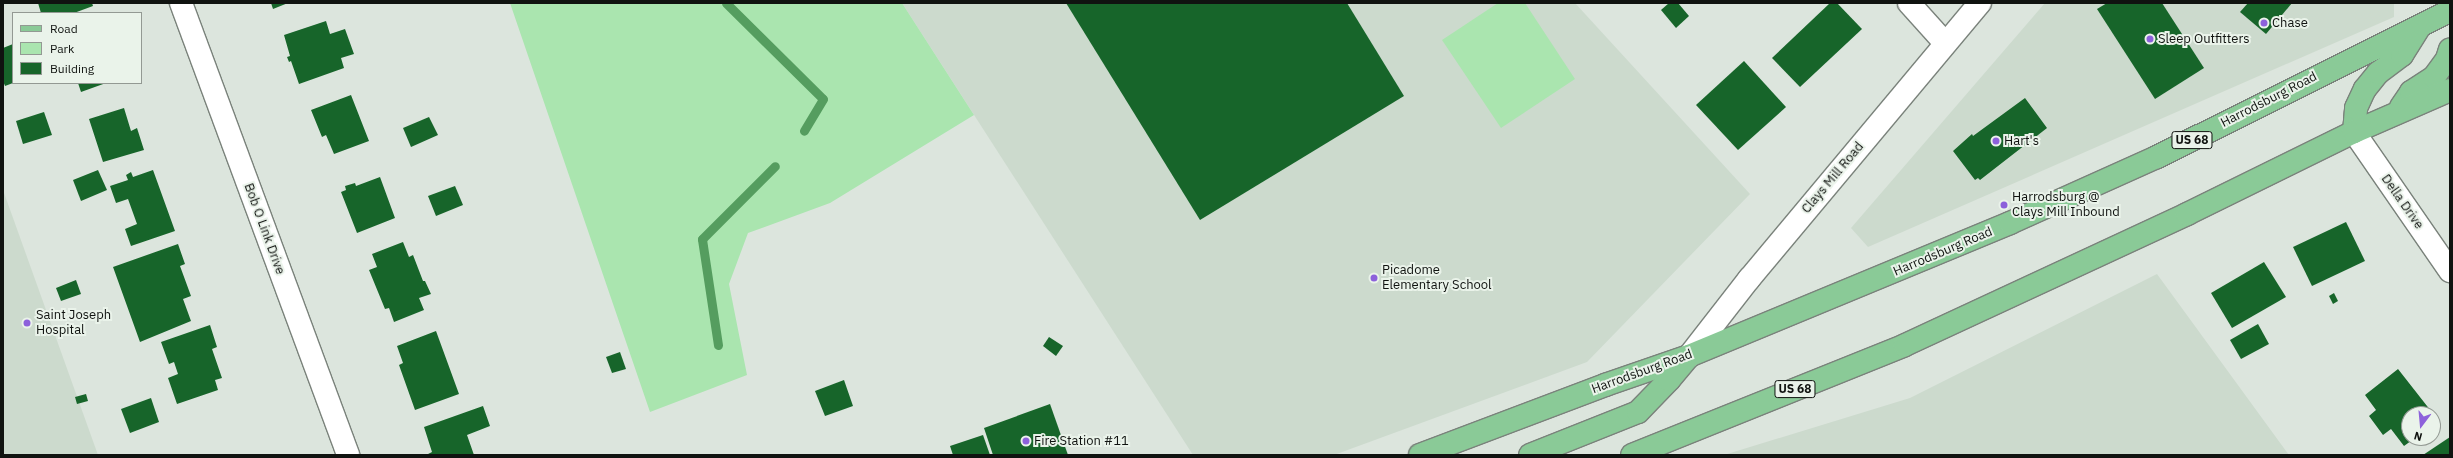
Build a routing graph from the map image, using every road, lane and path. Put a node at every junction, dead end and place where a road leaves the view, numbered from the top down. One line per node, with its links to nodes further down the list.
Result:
1 (181, 3): 13 (street, Bob O Link Drive)
2 (1909, 3): 6 (street)
3 (1980, 3): 6 (street, Clays Mill Road)
4 (2447, 13): 5 (main road, Harrodsburg Road / US 68)
5 (2420, 26): 10 (main road); 12 (main road, Harrodsburg Road / US 68)
6 (1945, 43): 12 (street, Clays Mill Road)
7 (2450, 49): 9 (main road)
8 (2450, 90): 9 (main road, US 68)
9 (2397, 113): 10 (main road, US 68)
10 (2354, 132): 11 (street, Della Drive); 16 (main road, US 68)
11 (2450, 271)
12 (1689, 356): 14 (main road, Harrodsburg Road / US 68); 15 (main road)
13 (348, 455)
14 (1420, 455)
15 (1530, 455)
16 (1632, 455)

